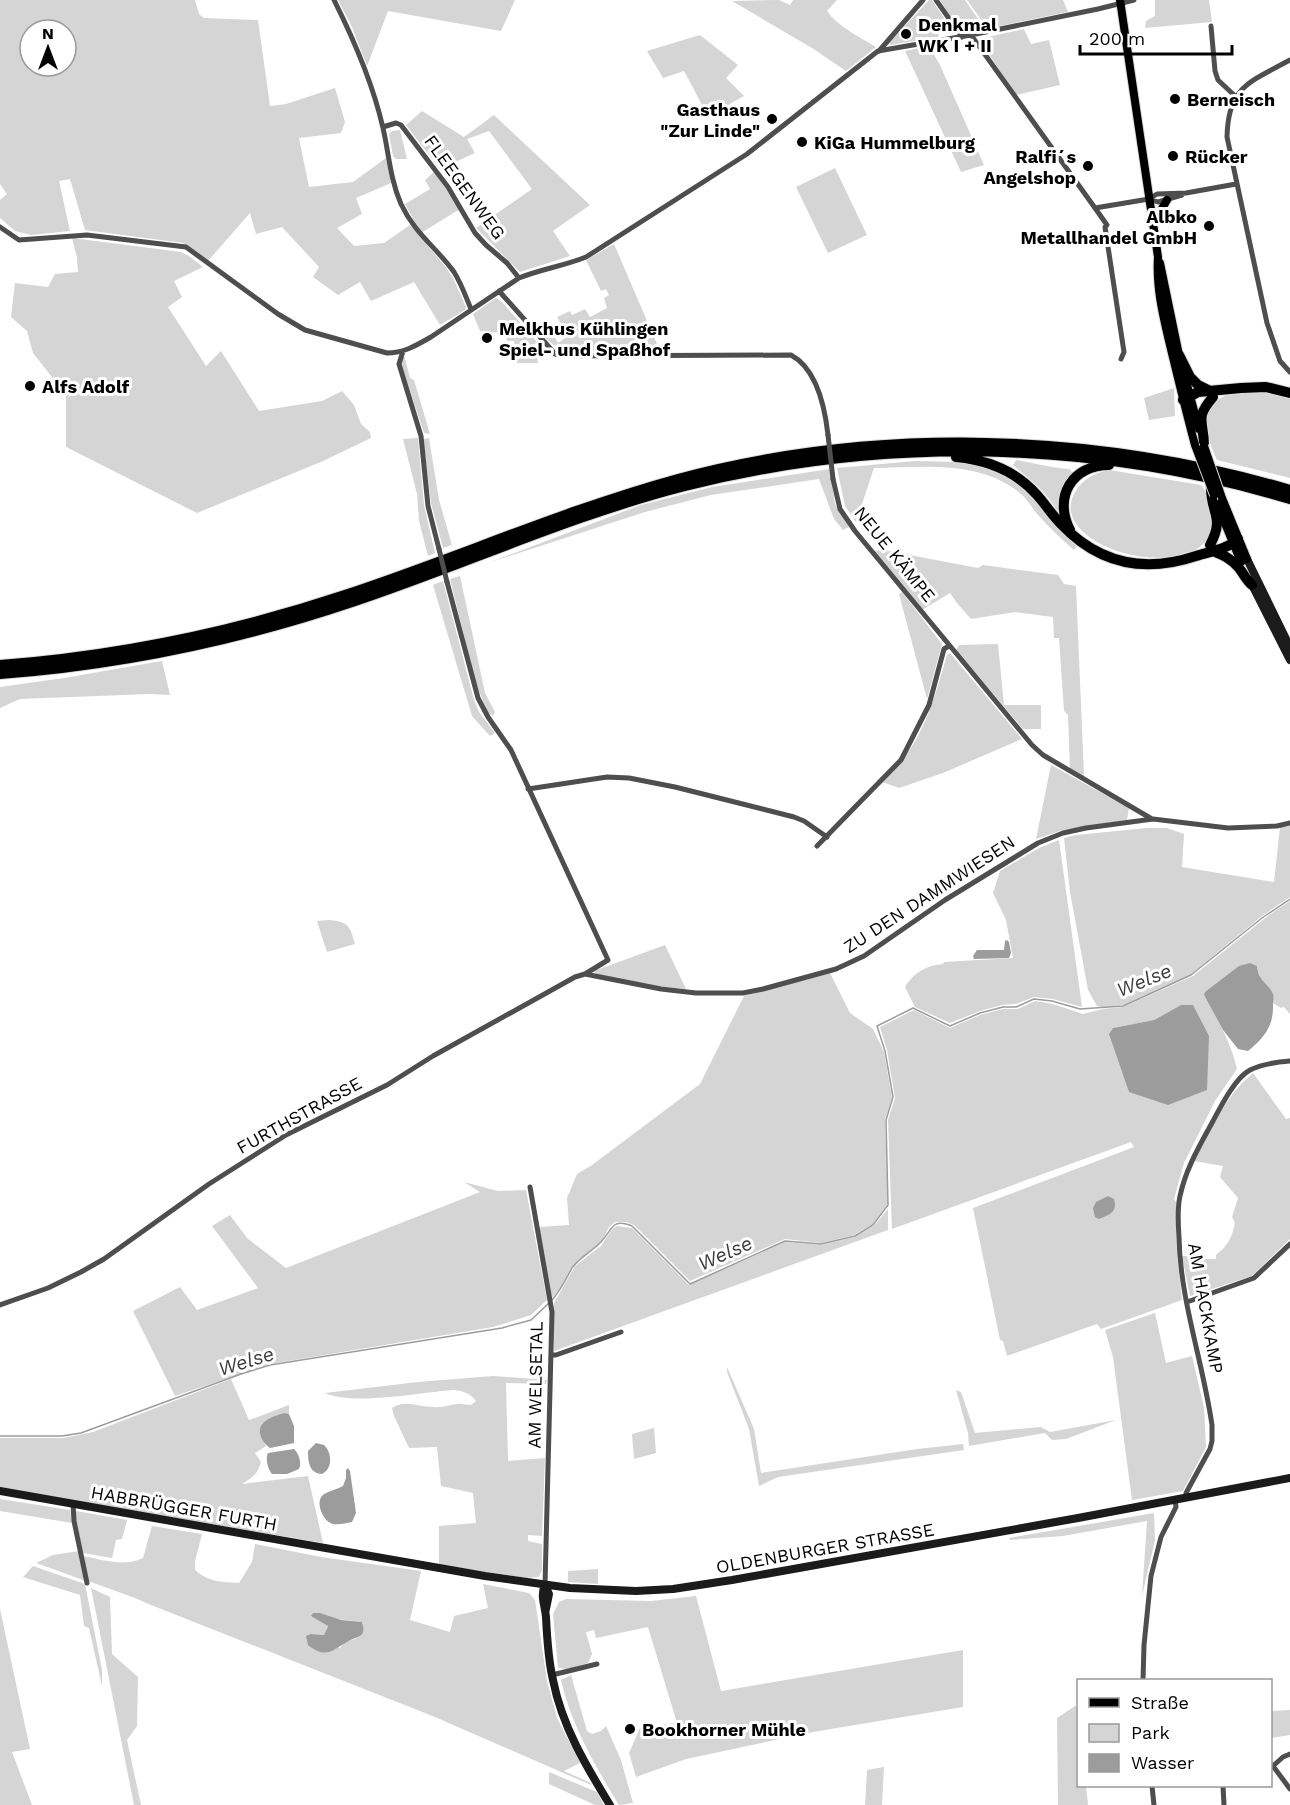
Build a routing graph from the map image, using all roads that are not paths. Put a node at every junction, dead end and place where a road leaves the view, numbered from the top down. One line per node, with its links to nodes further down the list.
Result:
1 (334, 0): 12 (street)
2 (923, 0): 9 (street)
3 (936, 0): 8 (street)
4 (1134, 0): 5 (street)
5 (1120, 2): 7 (street); 15 (main road)
6 (1211, 26): 11 (street)
7 (971, 35): 8 (street); 17 (street)
8 (962, 37): 9 (street)
9 (878, 51): 21 (street)
10 (1290, 60): 11 (street)
11 (1235, 96): 13 (street)
12 (383, 127): 21 (street, FLEEGENWEG); 23 (street)
13 (1236, 184): 14 (street); 29 (street)
14 (1186, 193): 15 (street); 16 (street)
15 (1149, 199): 16 (street); 17 (street); 18 (main road)
16 (1167, 200): 18 (main road)
17 (1095, 208): 27 (street)
18 (1153, 224): 20 (main road)
19 (0, 227): 25 (street)
20 (1158, 257): 26 (main road); 32 (main road)
21 (519, 278): 22 (street)
22 (499, 291): 23 (street); 46 (street, NEUE KÄMPE, bridge)
23 (471, 309): 24 (street)
24 (403, 351): 25 (street); 28 (street)
25 (391, 353): 28 (street)
26 (1179, 355): 31 (highway); 32 (main road)
27 (1121, 359)
28 (399, 364): 51 (street, bridge)
29 (1290, 372)
30 (1290, 393): 31 (highway)
31 (1211, 394): 32 (highway); 33 (highway)
32 (1187, 400): 33 (main road)
33 (1199, 445): 39 (main road, bridge); 39 (main road, bridge)
34 (935, 452): 35 (highway); 41 (highway); 50 (highway)
35 (1149, 467): 40 (highway); 41 (highway)
36 (1255, 479): 37 (highway); 38 (highway); 49 (highway)
37 (1290, 483)
38 (1290, 490)
39 (1214, 494): 42 (main road); 43 (highway)
40 (1290, 499)
41 (1073, 536): 43 (highway)
42 (1235, 539): 43 (highway); 44 (main road)
43 (1212, 548): 45 (highway)
44 (1244, 560): 45 (street); 47 (street)
45 (1252, 585): 48 (street)
46 (949, 646): 52 (street, NEUE KÄMPE); 56 (street)
47 (1290, 647)
48 (1290, 660)
49 (0, 665)
50 (0, 674)
51 (528, 789): 56 (street); 58 (street, FURTHSTRASSE)
52 (1132, 807): 53 (street, NEUE KÄMPE); 54 (street)
53 (1153, 819): 54 (street, ZU DEN DAMMWIESEN); 55 (street, ZU DEN DAMMWIESEN)
54 (1129, 822): 58 (street, ZU DEN DAMMWIESEN)
55 (1290, 823)
56 (827, 837): 57 (street)
57 (818, 846)
58 (585, 974): 63 (street, FURTHSTRASSE)
59 (1290, 1061): 62 (street, AM HACKKAMP)
60 (530, 1187): 65 (street, AM WELSETAL)
61 (1290, 1244): 62 (street)
62 (1187, 1302): 68 (street, AM HACKKAMP)
63 (0, 1305)
64 (621, 1332): 65 (street)
65 (551, 1355): 73 (street, AM WELSETAL)
66 (1290, 1478): 68 (street, OLDENBURGER STRASSE)
67 (0, 1491): 70 (street, HABBRÜGGER FURTH)
68 (1186, 1497): 69 (street, OLDENBURGER STRASSE)
69 (1175, 1499): 73 (street, OLDENBURGER STRASSE); 76 (street)
70 (73, 1503): 71 (street, HABBRÜGGER FURTH); 72 (street)
71 (362, 1555): 73 (street, OLDENBURGER STRASSE)
72 (87, 1583)
73 (545, 1585): 75 (street)
74 (597, 1664): 75 (street)
75 (552, 1675): 82 (street)
76 (1143, 1679)
77 (1290, 1754): 78 (street)
78 (1272, 1766): 81 (street)
79 (1152, 1787): 83 (street)
80 (1223, 1787): 84 (street)
81 (1290, 1789)
82 (610, 1805)
83 (1154, 1805)
84 (1224, 1805)

